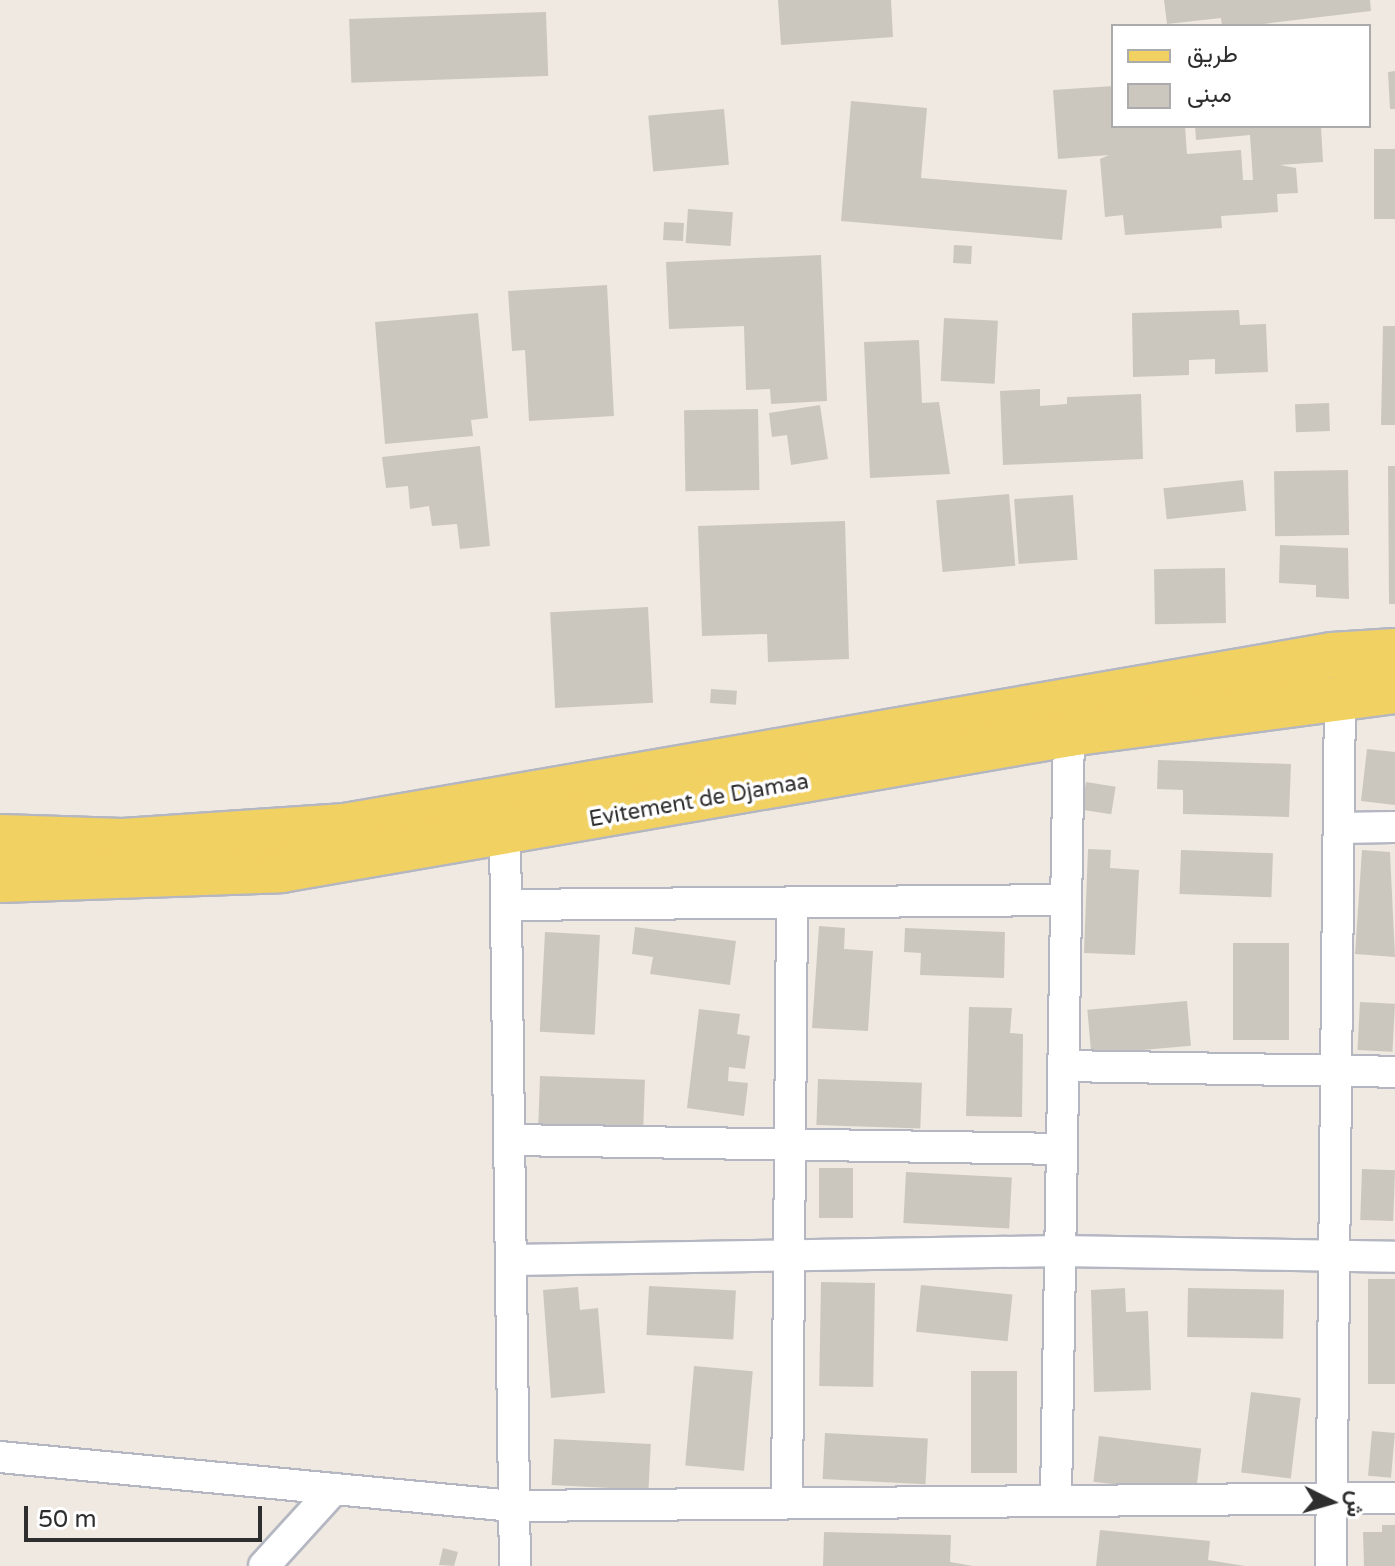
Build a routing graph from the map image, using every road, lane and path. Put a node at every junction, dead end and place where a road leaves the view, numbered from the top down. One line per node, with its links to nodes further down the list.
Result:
1 (1395, 651): 8 (main road)
2 (1395, 691): 3 (main road, Evitement de Djamaa)
3 (1340, 694): 4 (main road, Evitement de Djamaa); 6 (street)
4 (1069, 734): 7 (main road, Evitement de Djamaa); 10 (street)
5 (1395, 827): 6 (street)
6 (1342, 828): 14 (street)
7 (505, 836): 9 (main road, Evitement de Djamaa); 12 (street)
8 (0, 837)
9 (0, 880)
10 (1065, 900): 11 (street); 13 (street)
11 (792, 902): 12 (street); 17 (street)
12 (506, 905): 16 (street)
13 (1063, 1066): 14 (street); 18 (street)
14 (1339, 1071): 15 (street); 21 (street)
15 (1395, 1072)
16 (510, 1140): 17 (street); 23 (street)
17 (788, 1146): 18 (street); 20 (street)
18 (1062, 1149): 19 (street)
19 (1060, 1251): 20 (street); 21 (street); 28 (street)
20 (789, 1253): 23 (street); 29 (street)
21 (1336, 1256): 22 (street); 26 (street)
22 (1395, 1257)
23 (512, 1260): 30 (street)
24 (0, 1457): 25 (street)
25 (334, 1489): 30 (street); 31 (street)
26 (1331, 1497): 27 (street); 28 (street); 33 (street)
27 (1395, 1498)
28 (1056, 1499): 29 (street)
29 (787, 1502): 30 (street)
30 (513, 1506): 32 (street)
31 (264, 1566)
32 (515, 1566)
33 (1331, 1566)

